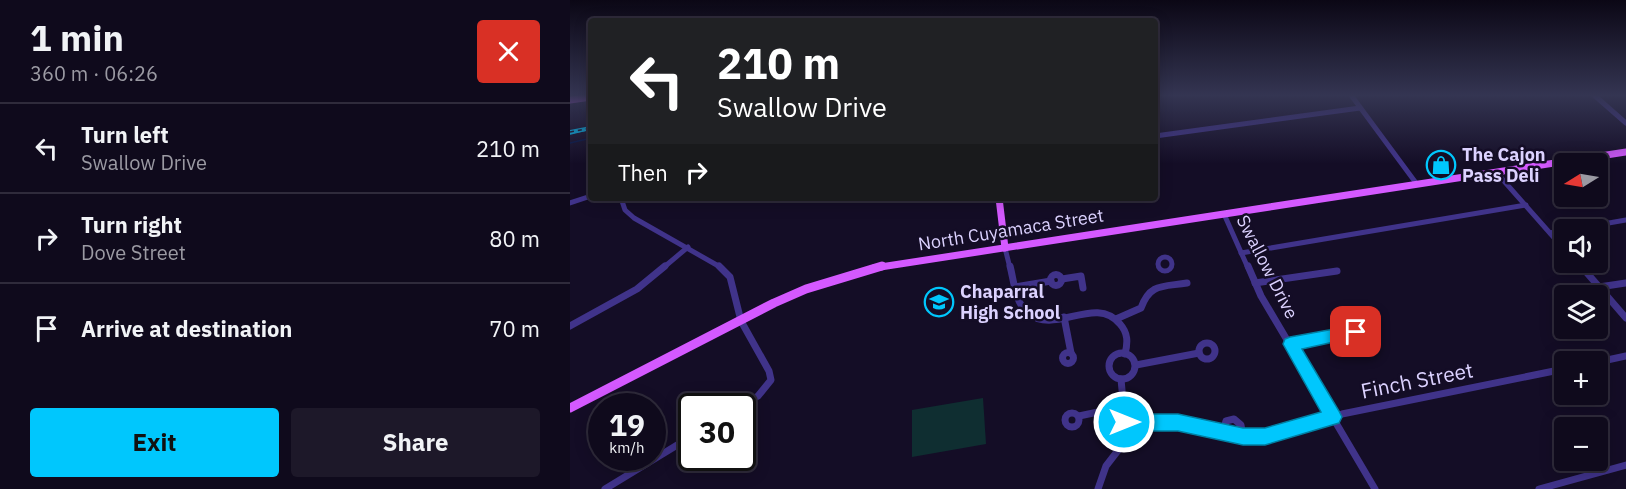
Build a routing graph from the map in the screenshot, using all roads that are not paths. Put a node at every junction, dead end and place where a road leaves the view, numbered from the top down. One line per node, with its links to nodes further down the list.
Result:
1 (1288, 118): 3 (street)
2 (1367, 118): 6 (street)
3 (1158, 136)
4 (1626, 152): 5 (main road, North Cuyamaca Street)
5 (1496, 172): 6 (main road, North Cuyamaca Street); 11 (street)
6 (1416, 183): 12 (main road, North Cuyamaca Street)
7 (588, 197): 10 (street)
8 (622, 201): 18 (street)
9 (999, 201): 19 (main road)
10 (570, 203)
11 (1526, 206): 15 (street); 20 (street)
12 (1224, 214): 19 (main road, North Cuyamaca Street); 20 (street, Swallow Drive)
13 (1626, 220): 14 (street)
14 (1608, 223)
15 (1550, 232): 16 (street); 17 (street)
16 (1554, 232)
17 (1554, 237)
18 (688, 247): 36 (street); 37 (street)
19 (1005, 248): 30 (street); 36 (main road, North Cuyamaca Street)
20 (1241, 253): 25 (street, Swallow Drive)
21 (1167, 270): 27 (street)
22 (1336, 271): 25 (street)
23 (1587, 273): 28 (street)
24 (1187, 282): 27 (street)
25 (1255, 283): 39 (street, Swallow Drive)
26 (1626, 283): 29 (street)
27 (1172, 285): 35 (street)
28 (1597, 285)
29 (1608, 286)
30 (1015, 287): 31 (street); 33 (street)
31 (1083, 288)
32 (1608, 297): 34 (street)
33 (1064, 317): 35 (street); 40 (street)
34 (1626, 318)
35 (1116, 319): 42 (street)
36 (741, 321): 48 (street); 50 (main road, North Cuyamaca Street)
37 (570, 326)
38 (1375, 331): 39 (street)
39 (1290, 344): 52 (street, Swallow Drive)
40 (1071, 353)
41 (1199, 353): 45 (street)
42 (1125, 354): 45 (street); 47 (street)
43 (1626, 356): 44 (street)
44 (1608, 360)
45 (1136, 364): 47 (street)
46 (1554, 371): 52 (street, Finch Street)
47 (1121, 379): 49 (street)
48 (756, 397)
49 (1122, 406): 51 (street); 53 (street)
50 (570, 408)
51 (1078, 416)
52 (1333, 417): 55 (street, Finch Street); 60 (street, Swallow Drive)
53 (1124, 422): 54 (street, Finch Street); 59 (street)
54 (1223, 432): 55 (street, Finch Street); 55 (street)
55 (1243, 437)
56 (678, 444): 58 (street)
57 (1626, 465): 61 (street)
58 (604, 489)
59 (1098, 489)
60 (1375, 489)
61 (1539, 489)

